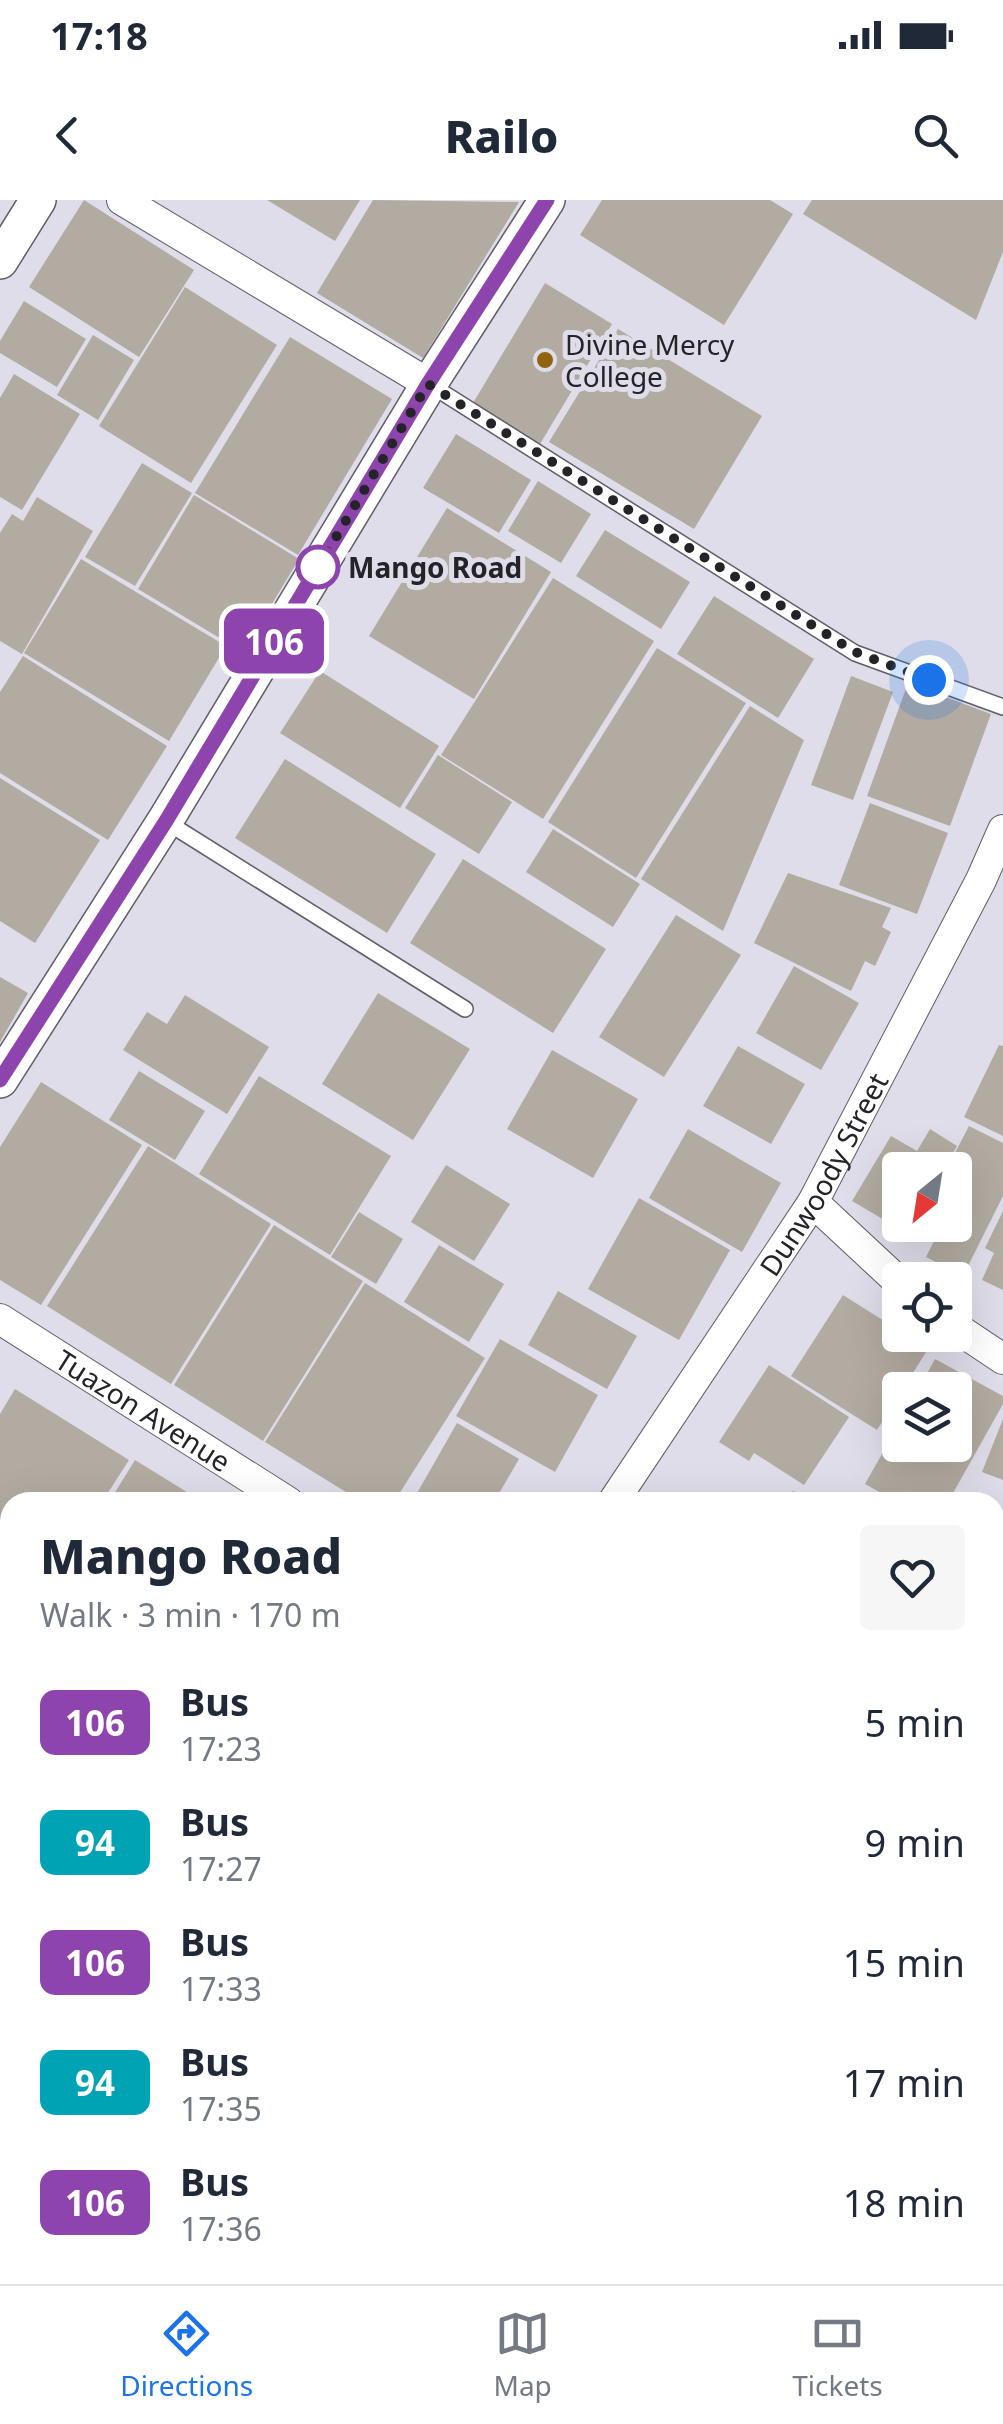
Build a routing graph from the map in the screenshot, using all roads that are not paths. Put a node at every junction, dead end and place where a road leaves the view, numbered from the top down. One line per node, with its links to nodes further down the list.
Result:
1 (38, 200): 4 (street)
2 (122, 200): 5 (street)
3 (547, 200): 5 (street)
4 (0, 261)
5 (428, 384): 6 (lane); 7 (street)
6 (1003, 707)
7 (166, 821): 9 (lane); 10 (street)
8 (1003, 830): 11 (street, Dunwoody Street)
9 (465, 1009)
10 (0, 1080)
11 (813, 1202): 12 (street); 17 (street, Dunwoody Street)
12 (882, 1266)
13 (0, 1320): 16 (street, Tuazon Avenue)
14 (972, 1338): 15 (street)
15 (1003, 1359)
16 (272, 1492)
17 (620, 1492)

